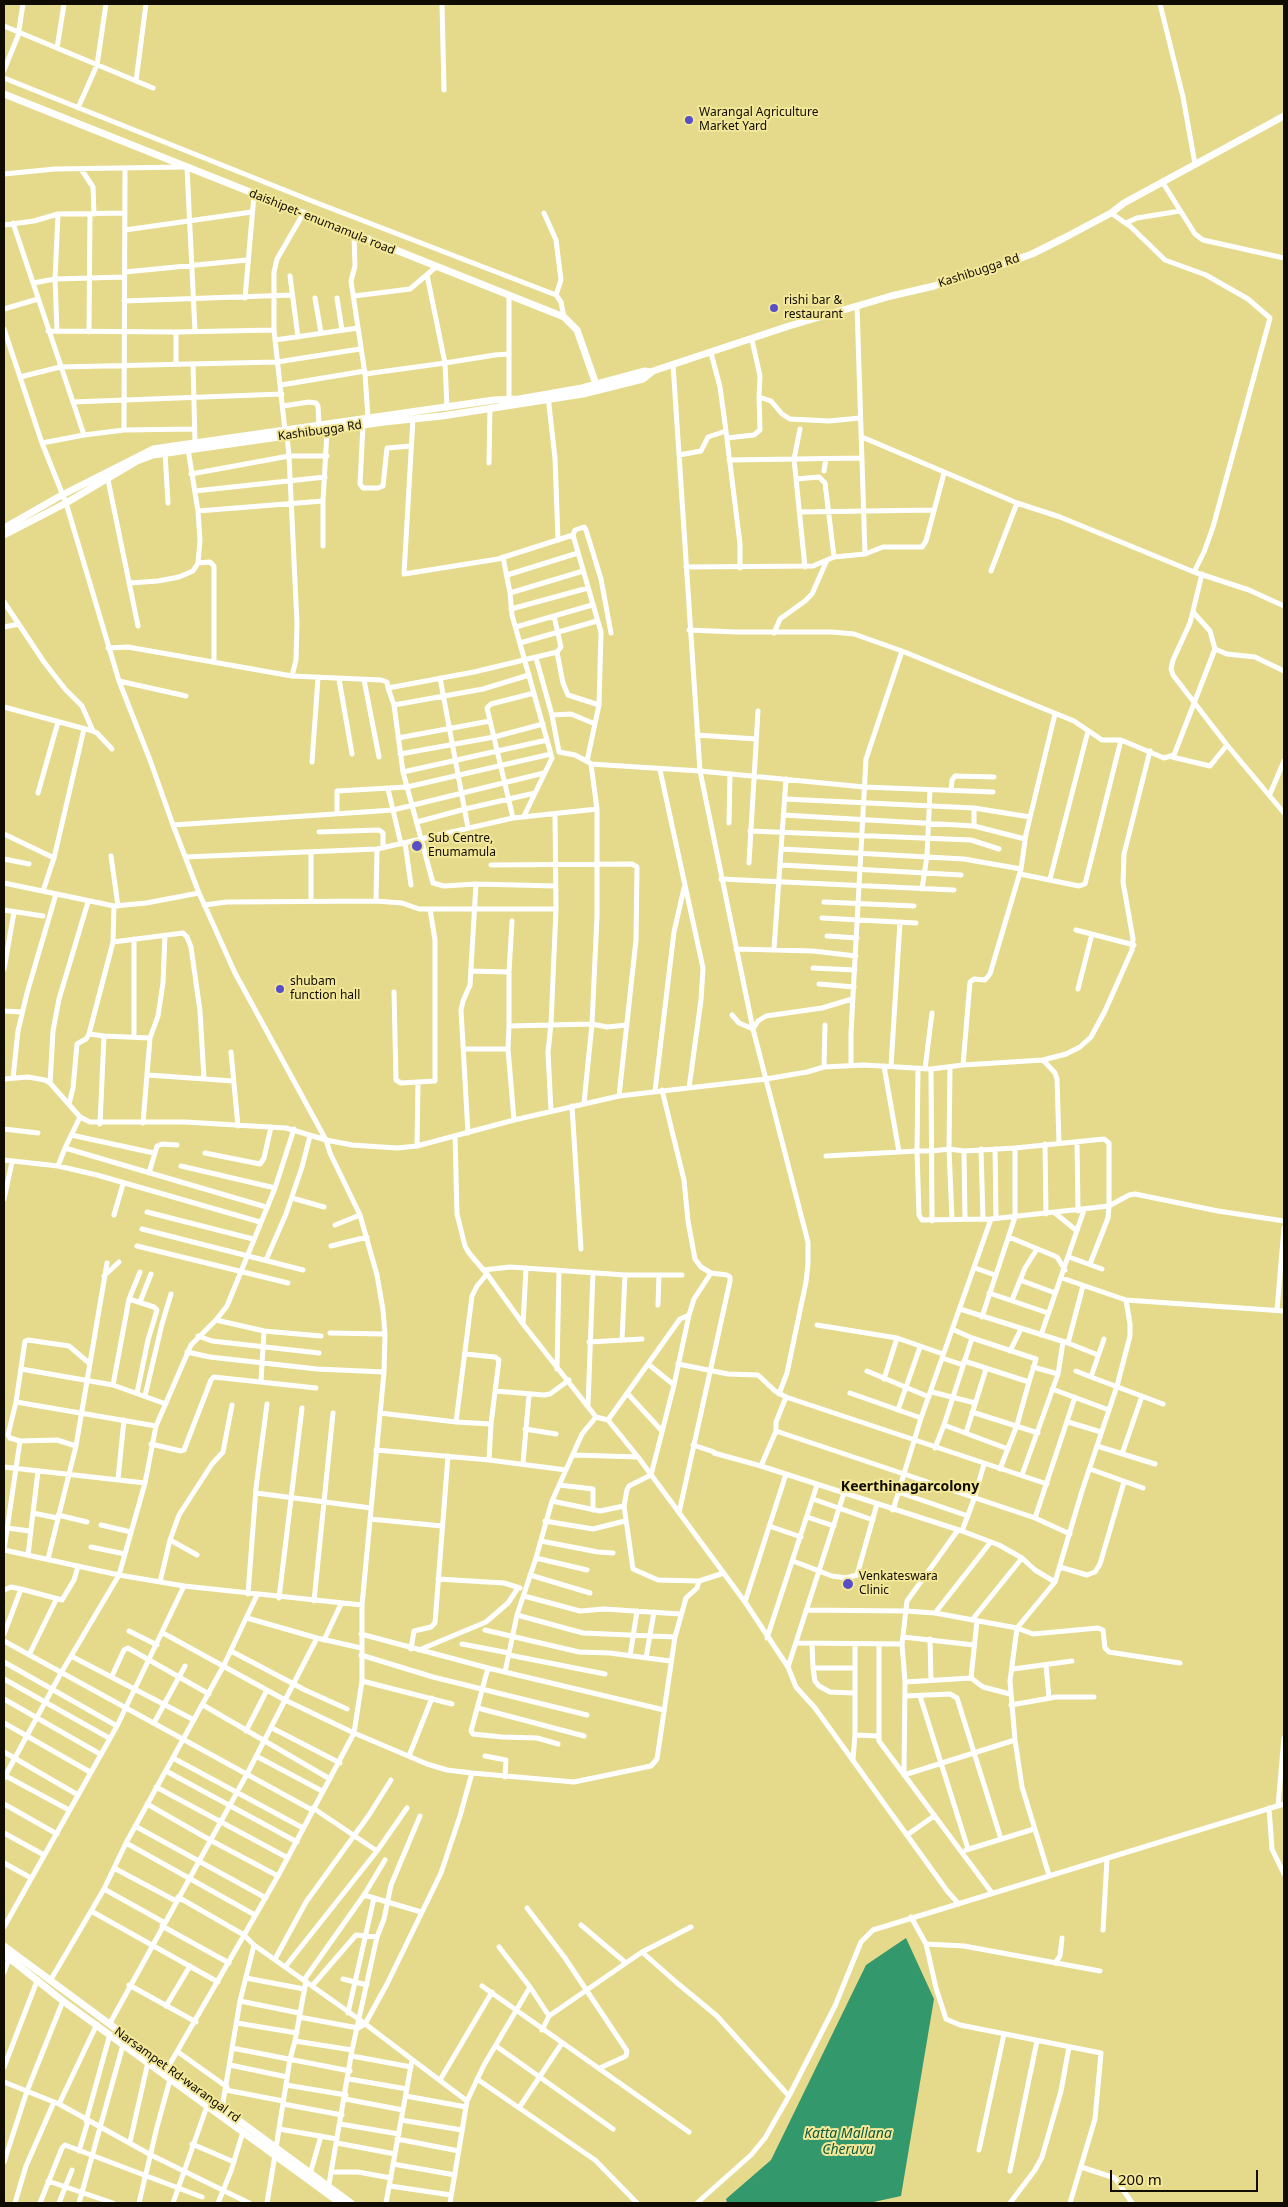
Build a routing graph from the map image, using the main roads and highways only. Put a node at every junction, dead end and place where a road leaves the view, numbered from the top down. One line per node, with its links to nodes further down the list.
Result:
1 (4, 94): 3 (main road, daishipet- enumamula road)
2 (1284, 116): 3 (main road, Kashibugga Rd)
3 (596, 388): 4 (main road, Kashibugga Rd)
4 (548, 397): 5 (main road, Kashibugga Rd); 5 (main road, Kashibugga Rd)
5 (490, 404): 6 (main road, Kashibugga Rd); 6 (main road, Kashibugga Rd)
6 (413, 415): 7 (main road, Kashibugga Rd); 7 (main road, Kashibugga Rd)
7 (286, 433): 8 (main road, Kashibugga Rd); 8 (main road, Kashibugga Rd)
8 (107, 476): 9 (main road, Kashibugga Rd); 10 (main road, Kashibugga Rd)
9 (4, 528)
10 (4, 535)
11 (4, 1946): 13 (main road, Narsampet Rd-warangal rd)
12 (6, 1956): 13 (main road, Narsampet Rd-warangal rd)
13 (170, 2074): 14 (main road, Narsampet Rd-warangal rd); 14 (main road, Narsampet Rd-warangal rd)
14 (275, 2152): 15 (main road, Narsampet Rd-warangal rd); 15 (main road, Narsampet Rd-warangal rd)
15 (327, 2190): 16 (main road, Narsampet Rd-warangal rd); 18 (main road, Narsampet Rd-warangal rd)
16 (332, 2201): 17 (main road, Narsampet Rd-warangal rd)
17 (340, 2203)
18 (351, 2203)

